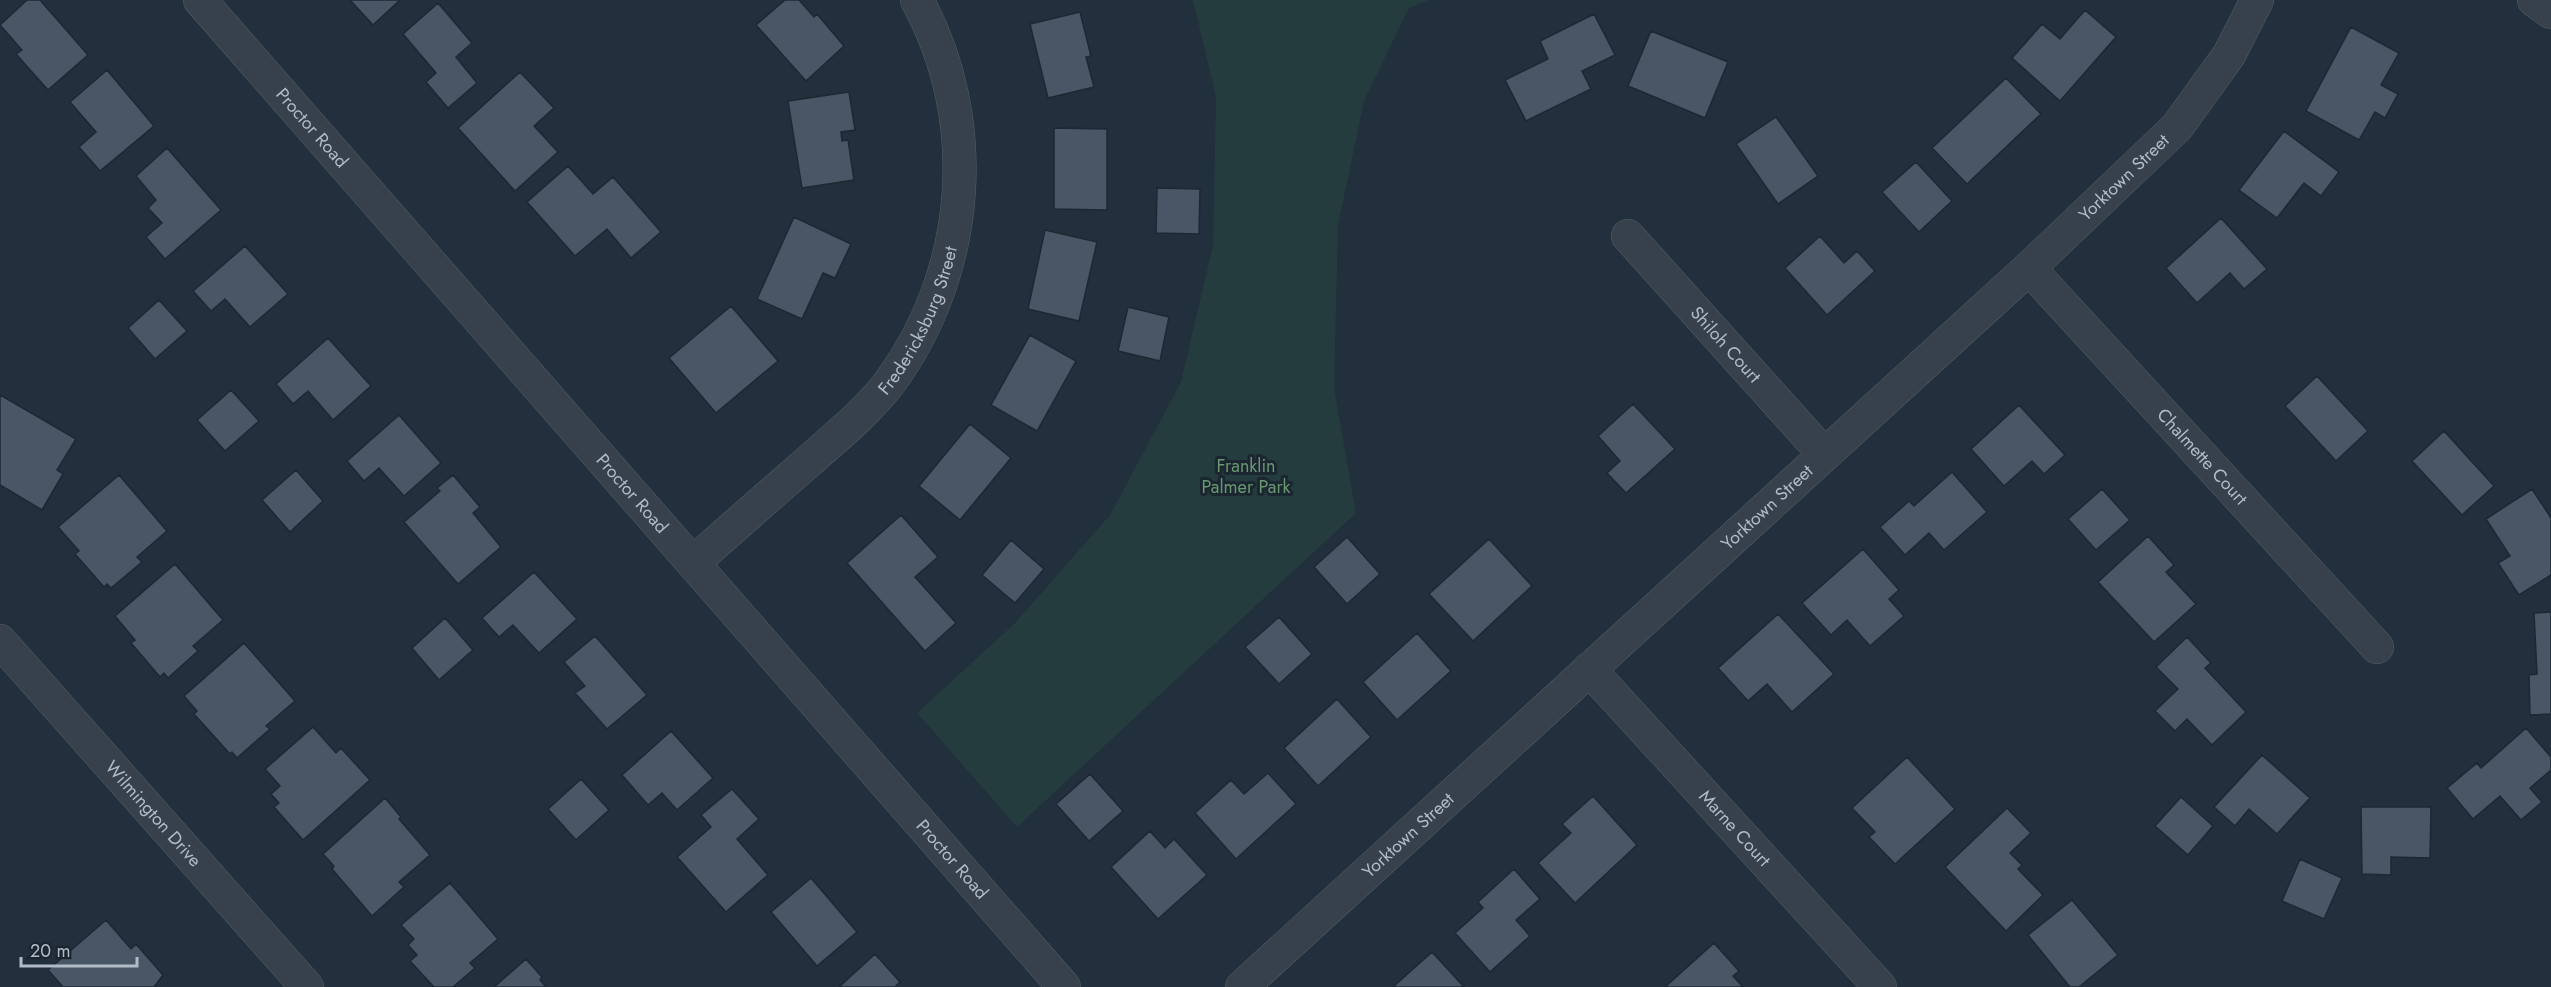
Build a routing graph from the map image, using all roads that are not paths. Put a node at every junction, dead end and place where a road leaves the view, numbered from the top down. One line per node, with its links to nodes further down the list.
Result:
1 (200, 0): 9 (street, Proctor Road)
2 (917, 0): 9 (street, Fredericksburg Street)
3 (2257, 0): 7 (street, Yorktown Street)
4 (2534, 0): 5 (street)
5 (2551, 12)
6 (1628, 236): 8 (street, Shiloh Court)
7 (2029, 268): 8 (street, Yorktown Street); 11 (street, Chalmette Court)
8 (1823, 453): 12 (street, Yorktown Street)
9 (693, 563): 14 (street, Proctor Road)
10 (0, 641): 13 (street, Wilmington Drive)
11 (2378, 646)
12 (1589, 669): 15 (street, Yorktown Street); 16 (street, Marne Court)
13 (304, 986)
14 (1064, 987)
15 (1242, 987)
16 (1880, 987)

